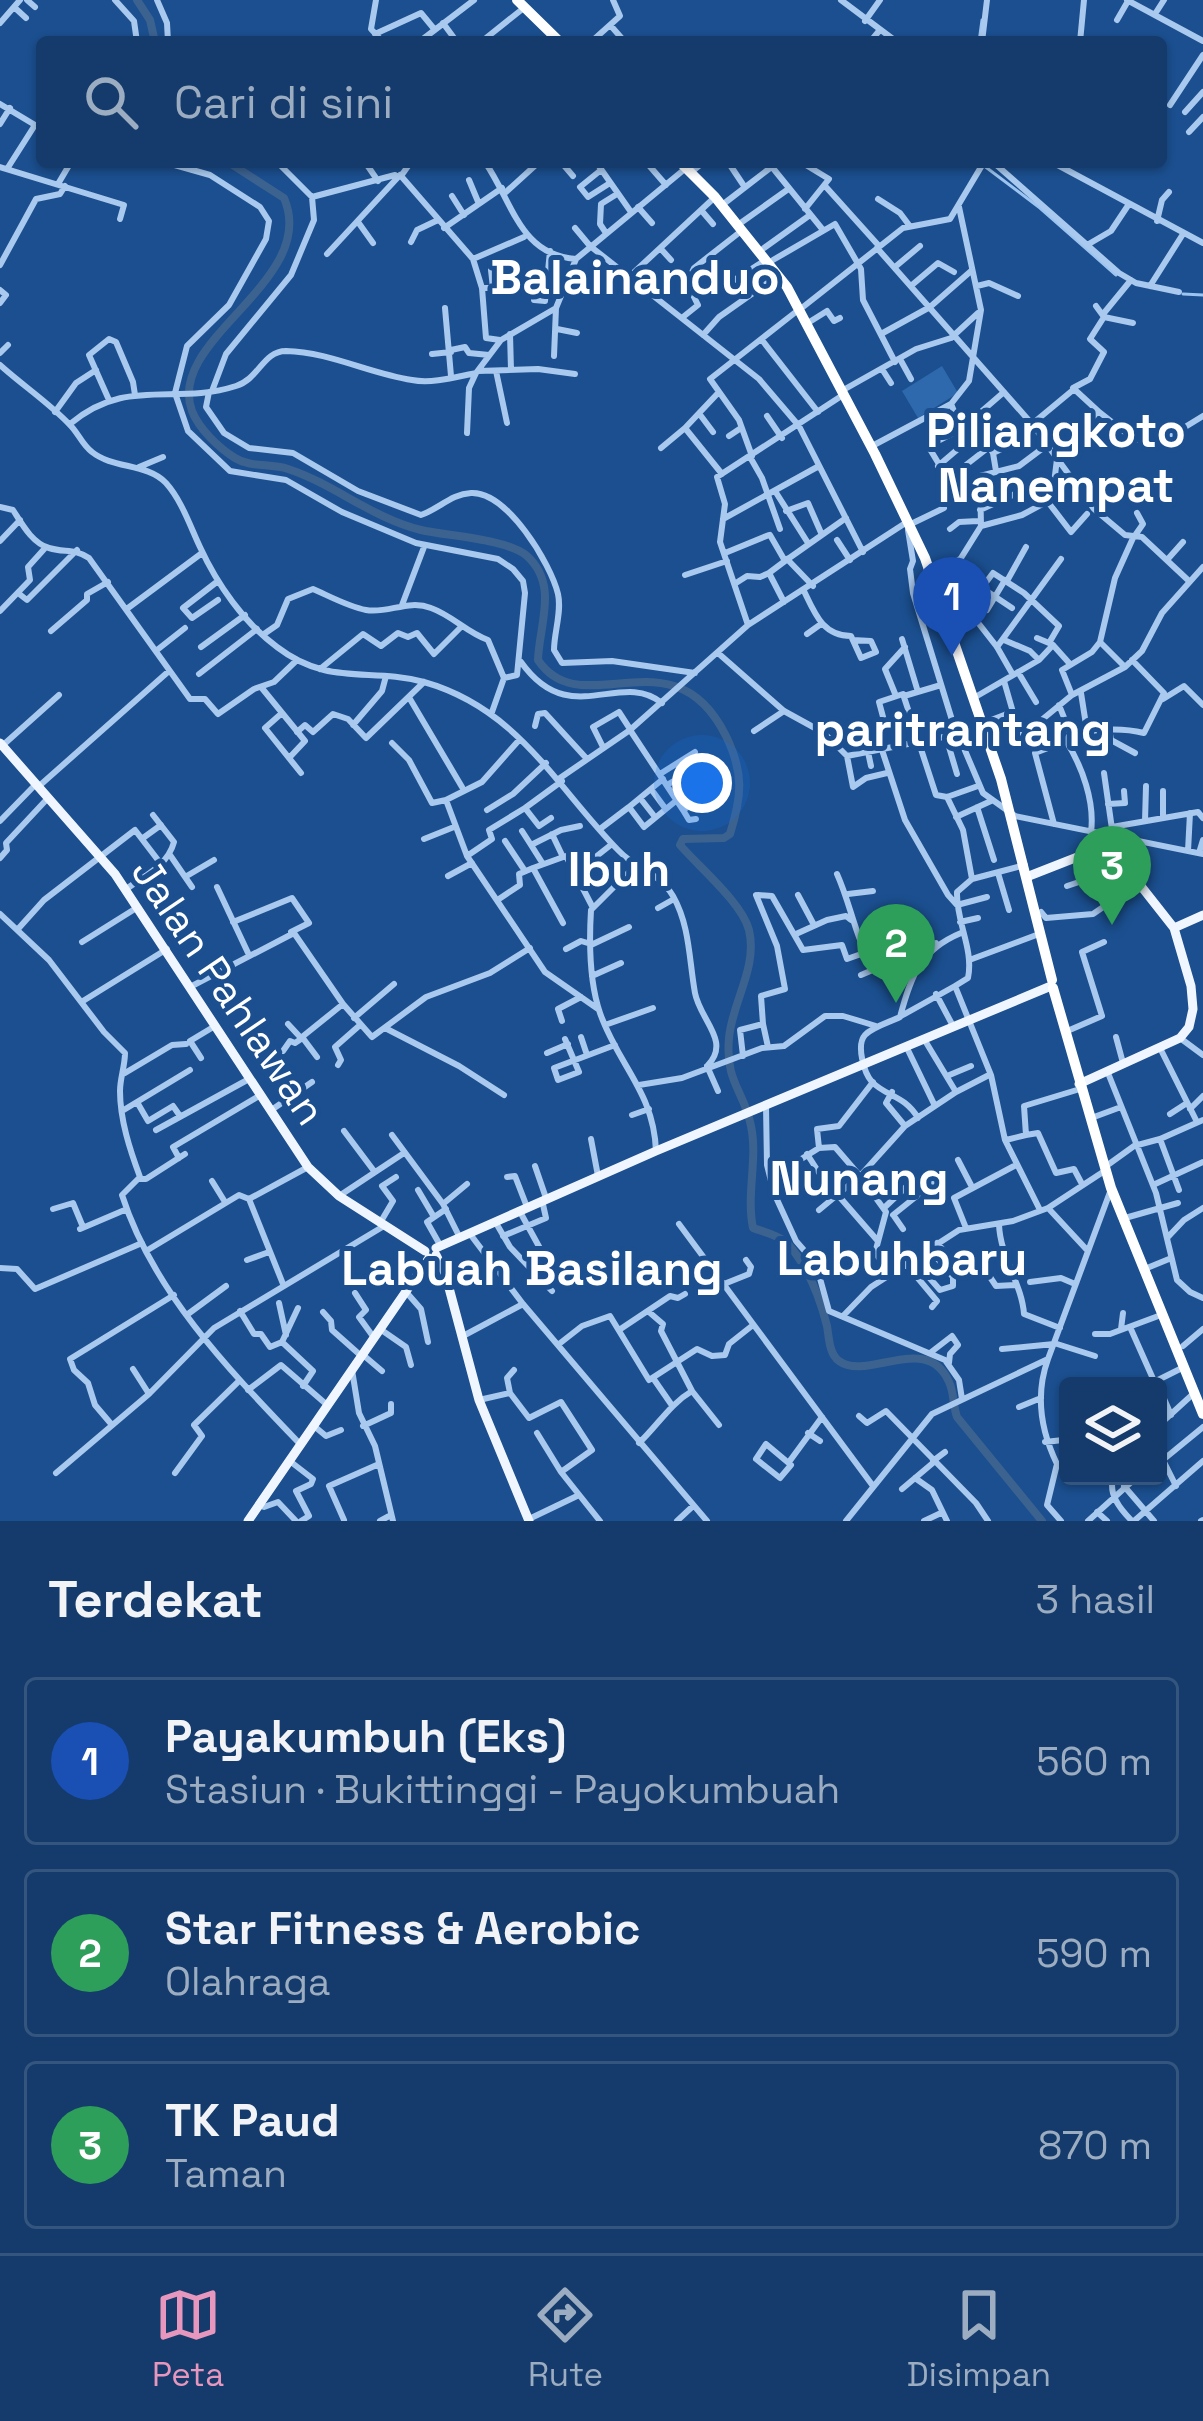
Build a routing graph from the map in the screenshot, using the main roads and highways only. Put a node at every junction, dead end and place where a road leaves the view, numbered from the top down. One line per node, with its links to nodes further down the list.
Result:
1 (522, 2): 2 (highway)
2 (553, 36)
3 (693, 168): 4 (highway)
4 (762, 249): 5 (highway); 5 (highway)
5 (801, 308): 6 (highway); 6 (highway)
6 (844, 392): 7 (highway)
7 (860, 422): 8 (highway); 8 (highway)
8 (910, 524): 9 (highway); 9 (highway)
9 (973, 689): 11 (highway)
10 (1, 744): 18 (main road, Jalan Pahlawan)
11 (1028, 872): 13 (main road); 14 (highway); 14 (highway)
12 (1203, 915): 13 (main road)
13 (1174, 928): 15 (main road)
14 (1054, 984): 15 (highway); 18 (main road)
15 (1081, 1085): 16 (highway); 16 (highway)
16 (1099, 1137): 17 (highway)
17 (1112, 1186): 19 (highway); 19 (highway)
18 (433, 1251): 22 (main road); 23 (main road)
19 (1149, 1276): 20 (highway); 20 (highway)
20 (1173, 1334): 21 (highway); 21 (highway)
21 (1200, 1403)
22 (248, 1521)
23 (528, 1521)

